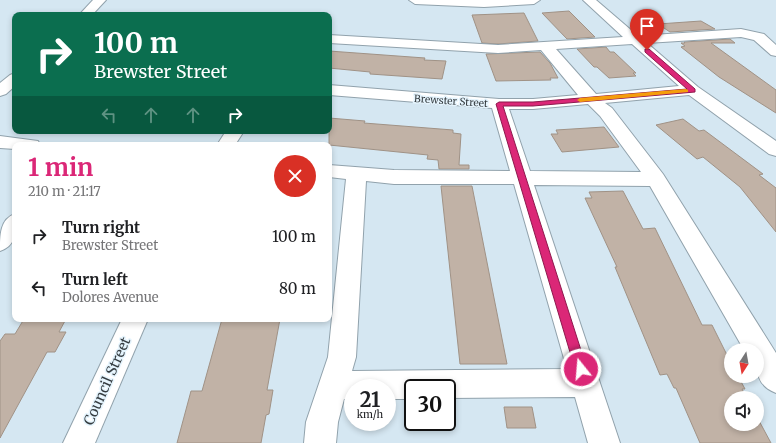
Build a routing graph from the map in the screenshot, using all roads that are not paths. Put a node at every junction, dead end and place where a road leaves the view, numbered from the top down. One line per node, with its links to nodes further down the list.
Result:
1 (100, 0): 6 (street)
2 (415, 0): 5 (street)
3 (534, 0): 5 (street)
4 (589, 0): 8 (street)
5 (438, 1)
6 (88, 12)
7 (332, 39): 9 (street)
8 (635, 40): 9 (street); 10 (street); 13 (street)
9 (546, 47): 15 (street)
10 (776, 52)
11 (12, 81): 14 (street)
12 (332, 90): 16 (street, Brewster Street)
13 (692, 90): 15 (street, Brewster Street); 19 (street)
14 (0, 91)
15 (592, 99): 16 (street, Brewster Street); 23 (street)
16 (499, 104): 22 (street)
17 (0, 142): 18 (street)
18 (12, 143)
19 (776, 150)
20 (332, 171): 21 (street)
21 (356, 174): 22 (street); 29 (street)
22 (522, 179): 23 (street); 28 (street)
23 (656, 179): 27 (street)
24 (12, 226): 25 (street)
25 (0, 242)
26 (134, 322): 30 (street, Council Street)
27 (776, 379)
28 (586, 383): 29 (street); 32 (street)
29 (333, 385): 31 (street)
30 (79, 443)
31 (320, 443)
32 (604, 443)

